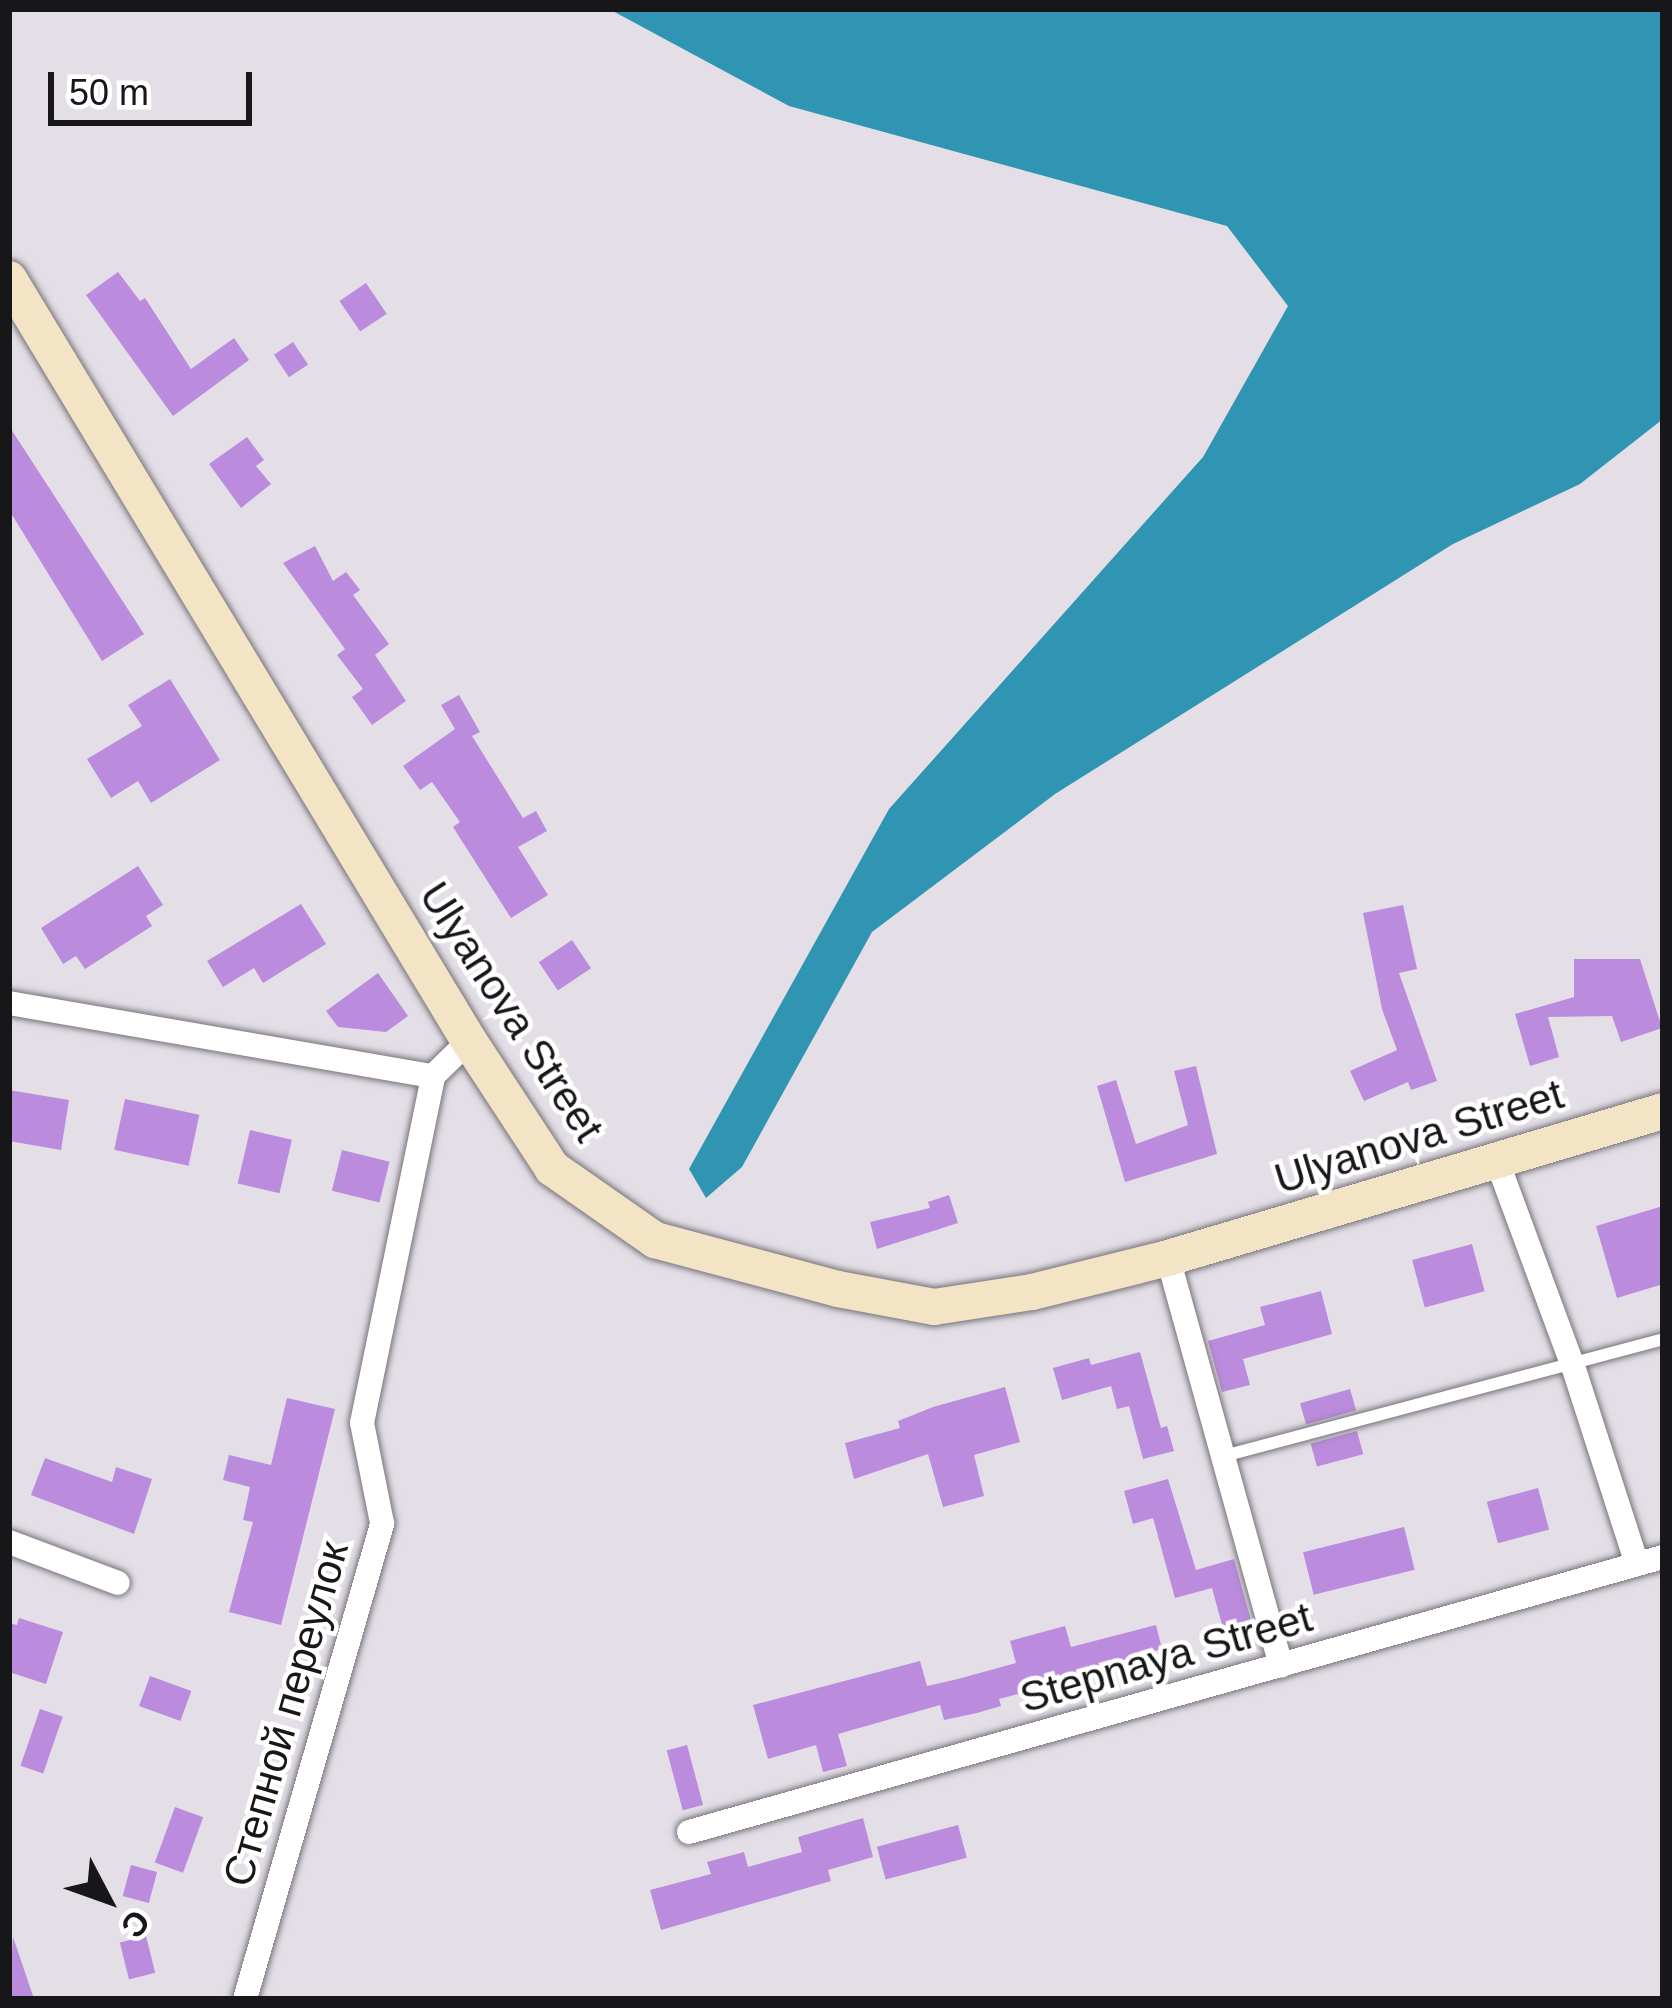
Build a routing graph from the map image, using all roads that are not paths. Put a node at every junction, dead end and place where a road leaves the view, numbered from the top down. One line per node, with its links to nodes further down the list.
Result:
1 (9, 279): 3 (street, Ulyanova Street)
2 (9, 1004): 4 (street)
3 (469, 1041): 4 (street); 7 (street, Ulyanova Street)
4 (433, 1076): 17 (street, Степной переулок)
5 (1663, 1111): 6 (street, Ulyanova Street)
6 (1497, 1161): 7 (street, Ulyanova Street); 9 (street)
7 (1168, 1258): 10 (street)
8 (1663, 1340): 9 (lane)
9 (1573, 1366): 10 (lane); 13 (street)
10 (1224, 1456): 15 (street)
11 (9, 1542): 14 (street)
12 (1663, 1557): 13 (street, Stepnaya Street)
13 (1637, 1564): 15 (street, Stepnaya Street)
14 (118, 1583)
15 (1281, 1666): 16 (street, Stepnaya Street)
16 (689, 1832)
17 (245, 1999)

